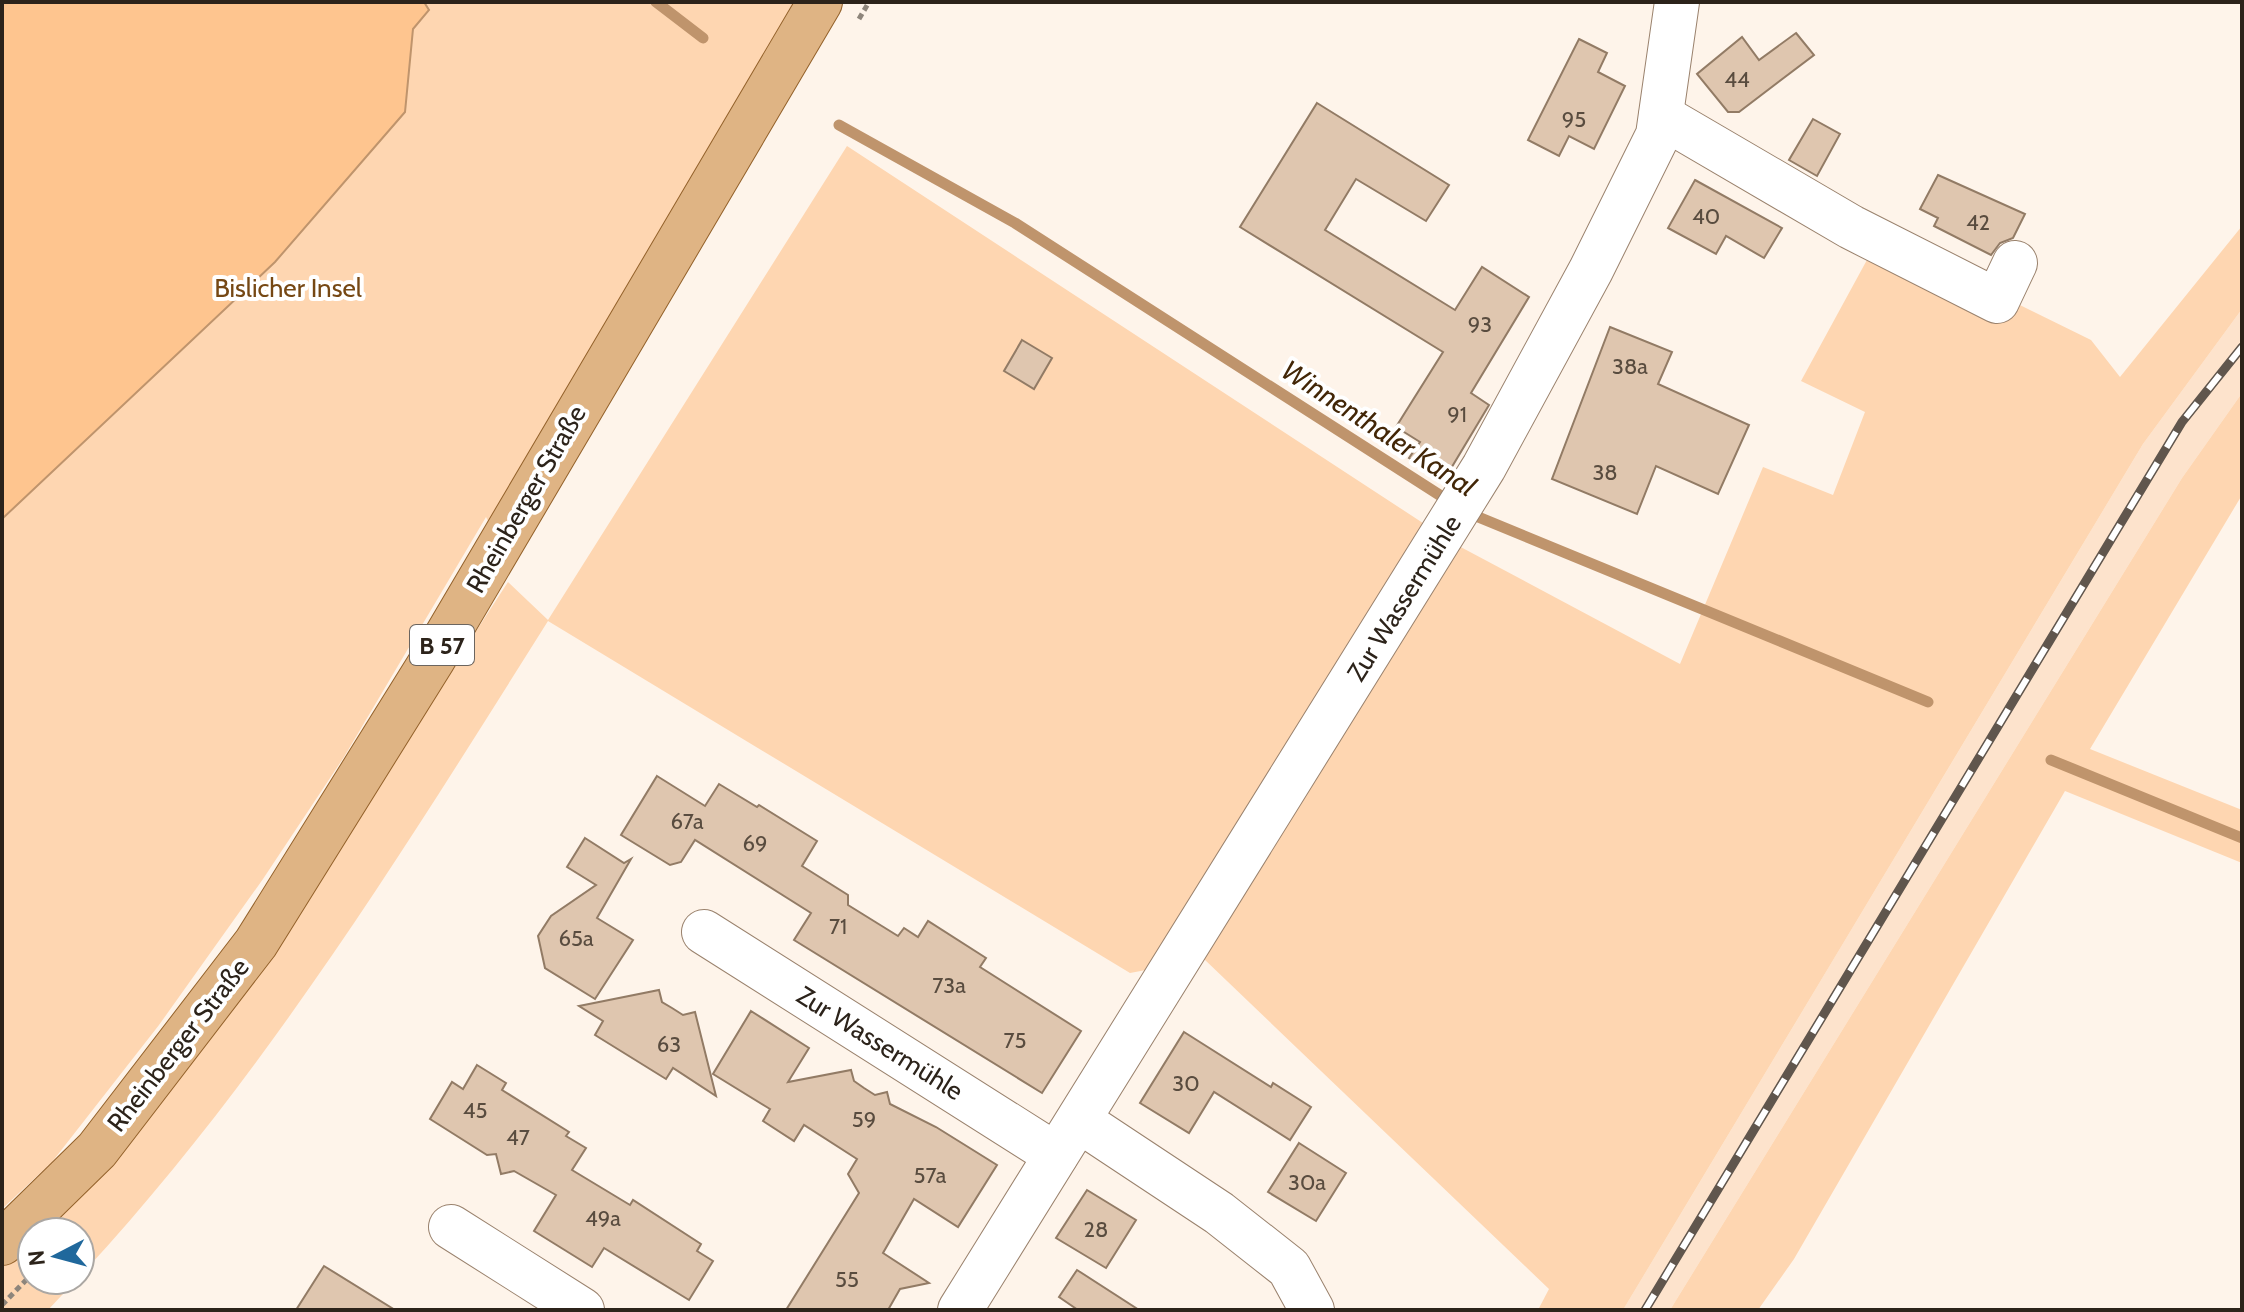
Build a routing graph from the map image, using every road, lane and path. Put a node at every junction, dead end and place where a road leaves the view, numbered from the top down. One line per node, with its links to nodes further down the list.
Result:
1 (820, 2): 8 (main road, Rheinberger Straße / B 57)
2 (1677, 2): 3 (street, Zur Wassermühle)
3 (1661, 116): 4 (street); 6 (street, Zur Wassermühle)
4 (2015, 263)
5 (704, 932): 6 (street, Zur Wassermühle)
6 (1068, 1138): 12 (street, Zur Wassermühle); 13 (street, Zur Wassermühle)
7 (451, 1227): 11 (street)
8 (2, 1243)
9 (16, 1291): 10 (path)
10 (2, 1305)
11 (582, 1310)
12 (960, 1310)
13 (1312, 1310)

